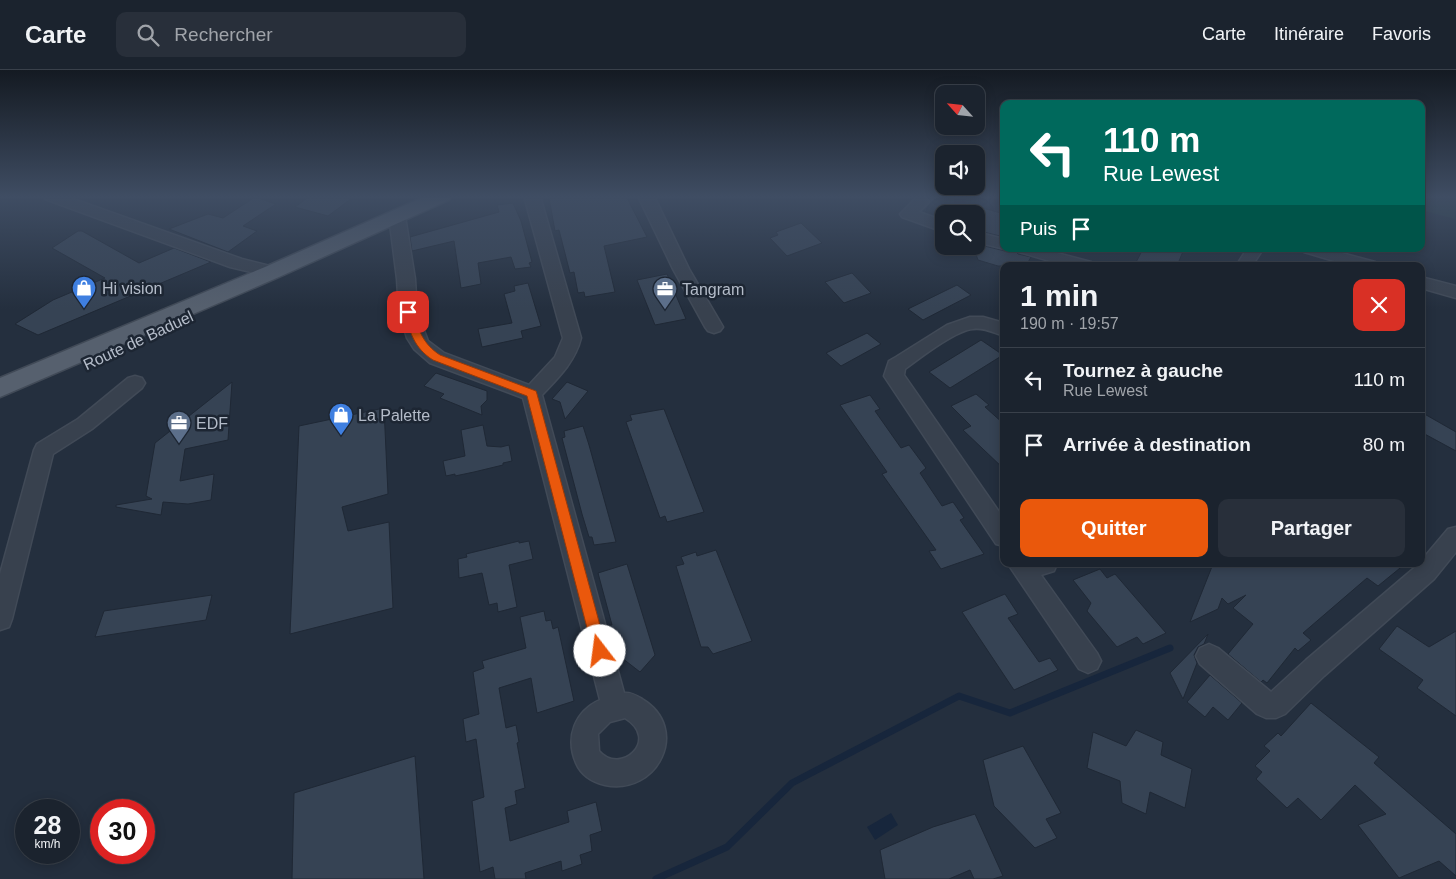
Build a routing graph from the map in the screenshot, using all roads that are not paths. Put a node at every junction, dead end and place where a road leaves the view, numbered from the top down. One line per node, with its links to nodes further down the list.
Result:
1 (155, 234): 12 (street)
2 (357, 234): 12 (main road, Route de Baduel)
3 (400, 234): 19 (street)
4 (543, 234): 19 (street)
5 (664, 234): 15 (street)
6 (985, 239): 7 (street)
7 (1000, 243)
8 (1036, 252): 10 (street)
9 (1320, 252): 11 (street)
10 (1071, 262)
11 (1355, 262)
12 (272, 272): 18 (main road, Route de Baduel); 20 (main road, Route de Baduel)
13 (1425, 283): 14 (street)
14 (1456, 292)
15 (714, 327)
16 (1000, 329): 21 (street)
17 (135, 383): 24 (street)
18 (0, 388)
19 (532, 394): 27 (street)
20 (0, 401)
21 (1000, 531)
22 (1456, 536): 25 (street)
23 (1031, 567): 26 (street)
24 (0, 619)
25 (1208, 656)
26 (1088, 661)
27 (615, 706)

